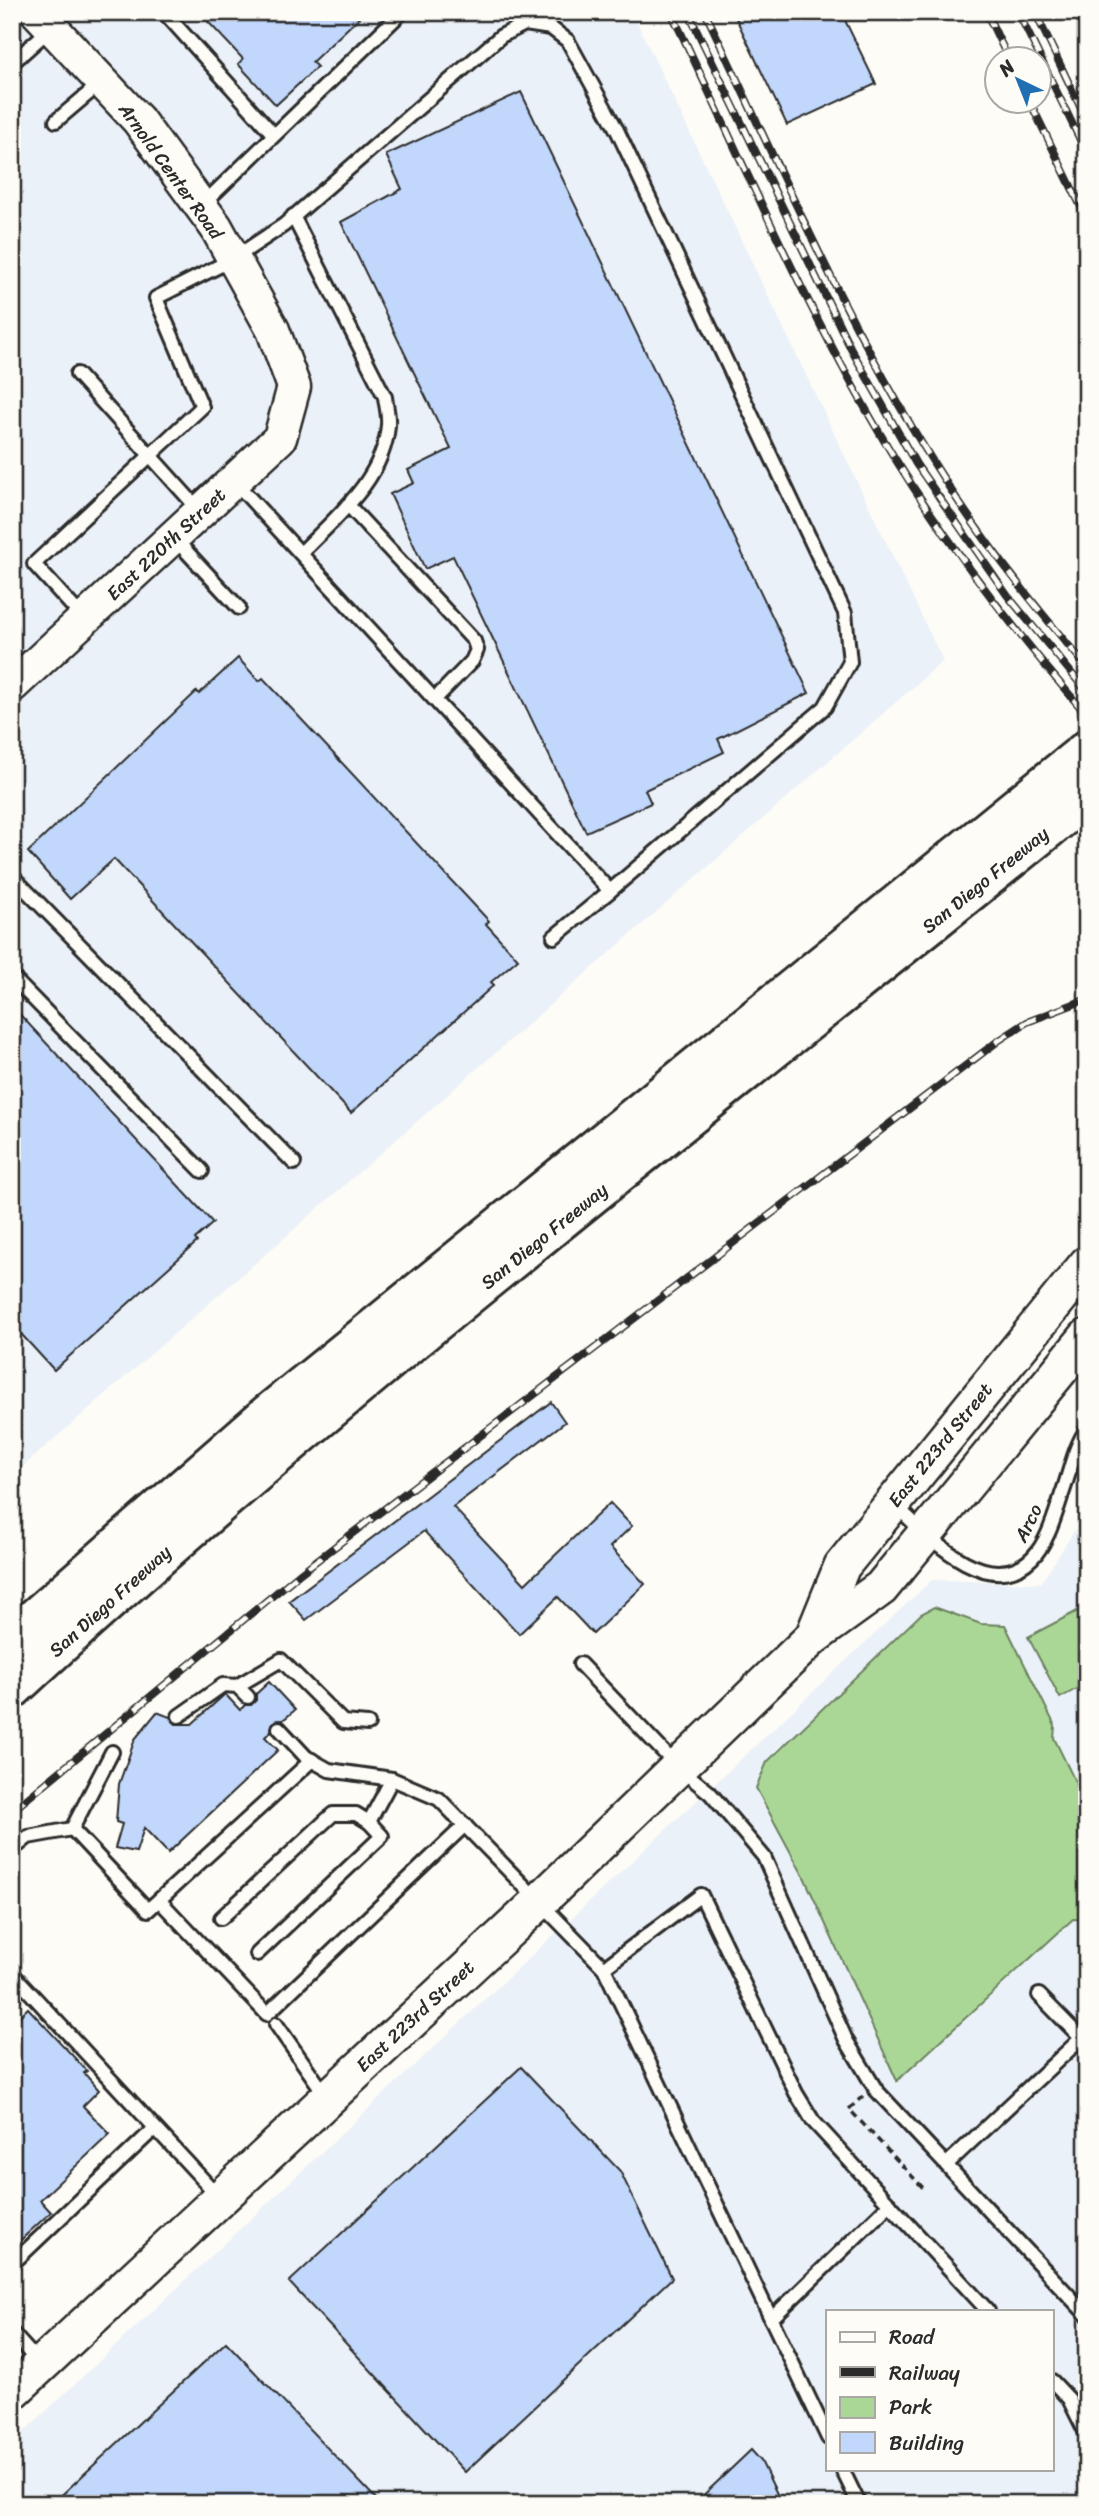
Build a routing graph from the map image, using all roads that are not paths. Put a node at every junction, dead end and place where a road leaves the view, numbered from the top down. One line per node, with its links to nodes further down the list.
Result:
1 (164, 12): 7 (lane)
2 (402, 12): 7 (lane)
3 (44, 20): 4 (lane); 5 (street, Arnold Center Road)
4 (12, 63)
5 (102, 82): 6 (lane); 8 (street, Arnold Center Road)
6 (55, 121)
7 (274, 135): 8 (lane)
8 (201, 206): 10 (street, Arnold Center Road)
9 (293, 216): 10 (lane); 15 (lane); 29 (lane)
10 (233, 258): 12 (street, Arnold Center Road); 13 (lane)
11 (77, 374): 13 (lane)
12 (295, 387): 14 (street, East 220th Street)
13 (150, 456): 16 (lane); 20 (lane)
14 (234, 480): 16 (street, East 220th Street); 18 (lane)
15 (348, 505): 18 (lane); 22 (lane)
16 (200, 512): 17 (street, East 220th Street)
17 (173, 537): 19 (lane); 20 (street, East 220th Street)
18 (301, 554): 22 (lane)
19 (239, 608)
20 (84, 619): 21 (street, East 220th Street)
21 (12, 686)
22 (435, 699): 29 (lane)
23 (1087, 721): 27 (highway, San Diego Freeway)
24 (1087, 750): 27 (highway)
25 (1087, 769): 27 (highway)
26 (1087, 797): 27 (highway, San Diego Freeway)
27 (978, 847): 39 (highway, San Diego Freeway); 41 (highway); 42 (highway); 45 (highway, San Diego Freeway)
28 (12, 876): 32 (lane)
29 (610, 891): 30 (lane)
30 (554, 937)
31 (12, 977): 33 (lane)
32 (294, 1163)
33 (202, 1171)
34 (1087, 1264): 37 (main road, East 223rd Street)
35 (1087, 1337): 38 (main road, East 223rd Street)
36 (1087, 1429): 38 (lane, Arco)
37 (893, 1503): 38 (lane, Arco); 40 (main road, East 223rd Street)
38 (925, 1533): 40 (main road, East 223rd Street)
39 (12, 1607)
40 (813, 1637): 52 (main road, East 223rd Street)
41 (12, 1638)
42 (12, 1657)
43 (580, 1664): 52 (lane)
44 (237, 1686): 46 (lane); 47 (lane); 48 (lane)
45 (12, 1689)
46 (248, 1697)
47 (179, 1716)
48 (368, 1724)
49 (279, 1728): 51 (lane)
50 (112, 1752): 56 (lane)
51 (312, 1760): 53 (lane); 58 (lane)
52 (678, 1767): 59 (main road, East 223rd Street); 69 (lane)
53 (392, 1779): 54 (lane); 55 (lane)
54 (369, 1822): 60 (lane); 61 (lane)
55 (465, 1825): 59 (lane); 65 (lane)
56 (72, 1829): 57 (lane); 58 (lane)
57 (12, 1850)
58 (159, 1900): 65 (lane)
59 (540, 1902): 62 (lane); 67 (main road, East 223rd Street)
60 (221, 1918)
61 (257, 1954)
62 (604, 1968): 71 (lane); 75 (lane)
63 (14, 1978): 68 (lane)
64 (1039, 1995): 66 (lane)
65 (272, 2019): 67 (lane)
66 (1085, 2039): 69 (lane)
67 (327, 2097): 70 (main road, East 223rd Street)
68 (154, 2129): 70 (lane); 72 (lane)
69 (947, 2164): 74 (lane)
70 (220, 2198): 77 (main road, East 223rd Street)
71 (890, 2204): 73 (lane); 75 (lane)
72 (12, 2264)
73 (987, 2310)
74 (1087, 2315)
75 (771, 2319): 80 (lane)
76 (12, 2333): 77 (lane)
77 (41, 2365): 79 (main road, East 223rd Street)
78 (1054, 2383): 81 (lane)
79 (12, 2392)
80 (826, 2434)
81 (1087, 2435)
82 (842, 2470): 83 (lane)
83 (859, 2504)

